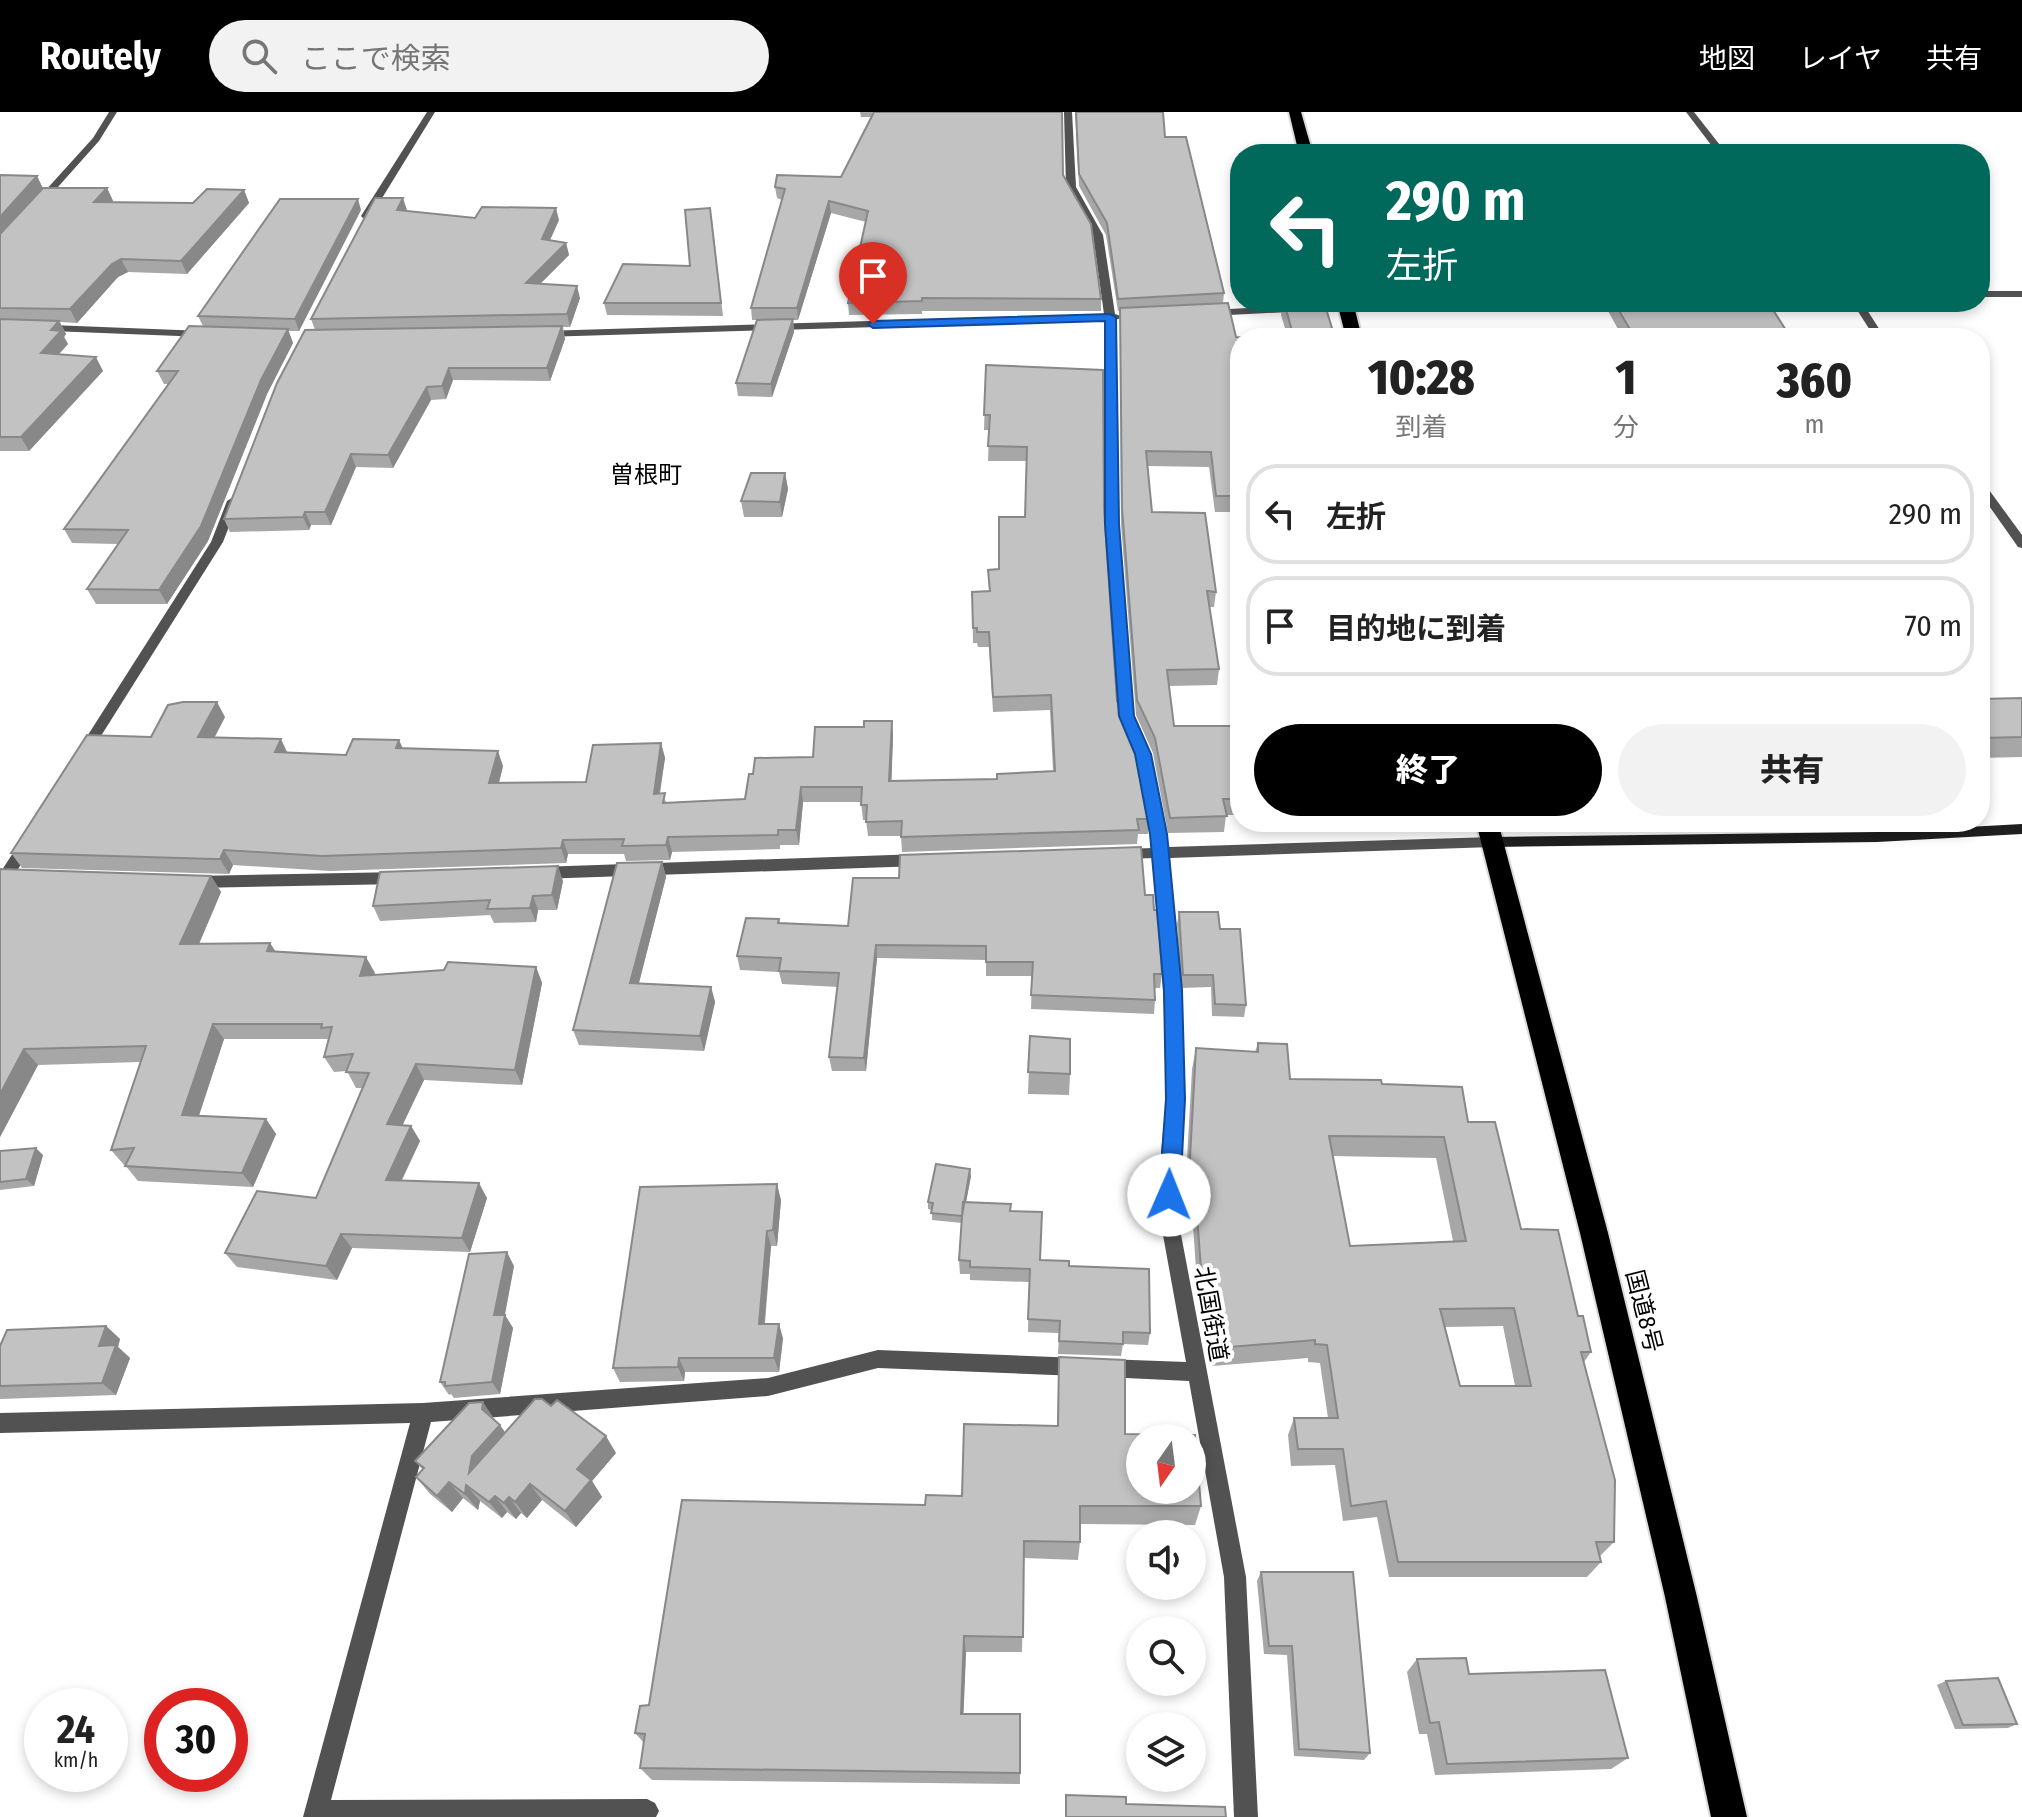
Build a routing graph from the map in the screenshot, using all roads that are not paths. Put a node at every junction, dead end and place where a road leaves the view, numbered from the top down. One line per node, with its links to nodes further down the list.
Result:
1 (113, 112): 8 (street)
2 (431, 112): 9 (street)
3 (1068, 112): 14 (street, 北国街道)
4 (1295, 112): 6 (highway)
5 (1690, 112): 7 (street)
6 (1303, 144)
7 (1715, 144)
8 (31, 212)
9 (362, 224)
10 (1990, 294): 11 (street)
11 (2022, 294)
12 (1236, 312): 13 (street)
13 (1205, 314)
14 (1118, 317): 16 (street); 27 (street, 北国街道)
15 (0, 326): 17 (street)
16 (526, 334)
17 (220, 335)
18 (238, 489): 21 (street)
19 (1990, 499): 20 (street)
20 (2022, 544)
21 (72, 771)
22 (2022, 829): 23 (main road)
23 (1990, 831)
24 (1490, 832): 25 (main road); 27 (street); 41 (highway, 国道8号)
25 (1968, 832)
26 (31, 837): 31 (street)
27 (1162, 853): 28 (street); 35 (street, 北国街道)
28 (1099, 855)
29 (944, 860): 30 (street)
30 (522, 874)
31 (3, 876): 32 (street)
32 (25, 876)
33 (412, 878): 34 (street)
34 (178, 882)
35 (1197, 1372): 36 (street); 40 (street, 北国街道)
36 (423, 1413): 37 (street); 39 (street)
37 (0, 1423)
38 (647, 1811): 39 (street)
39 (316, 1814)
40 (1246, 1817)
41 (1729, 1817)

